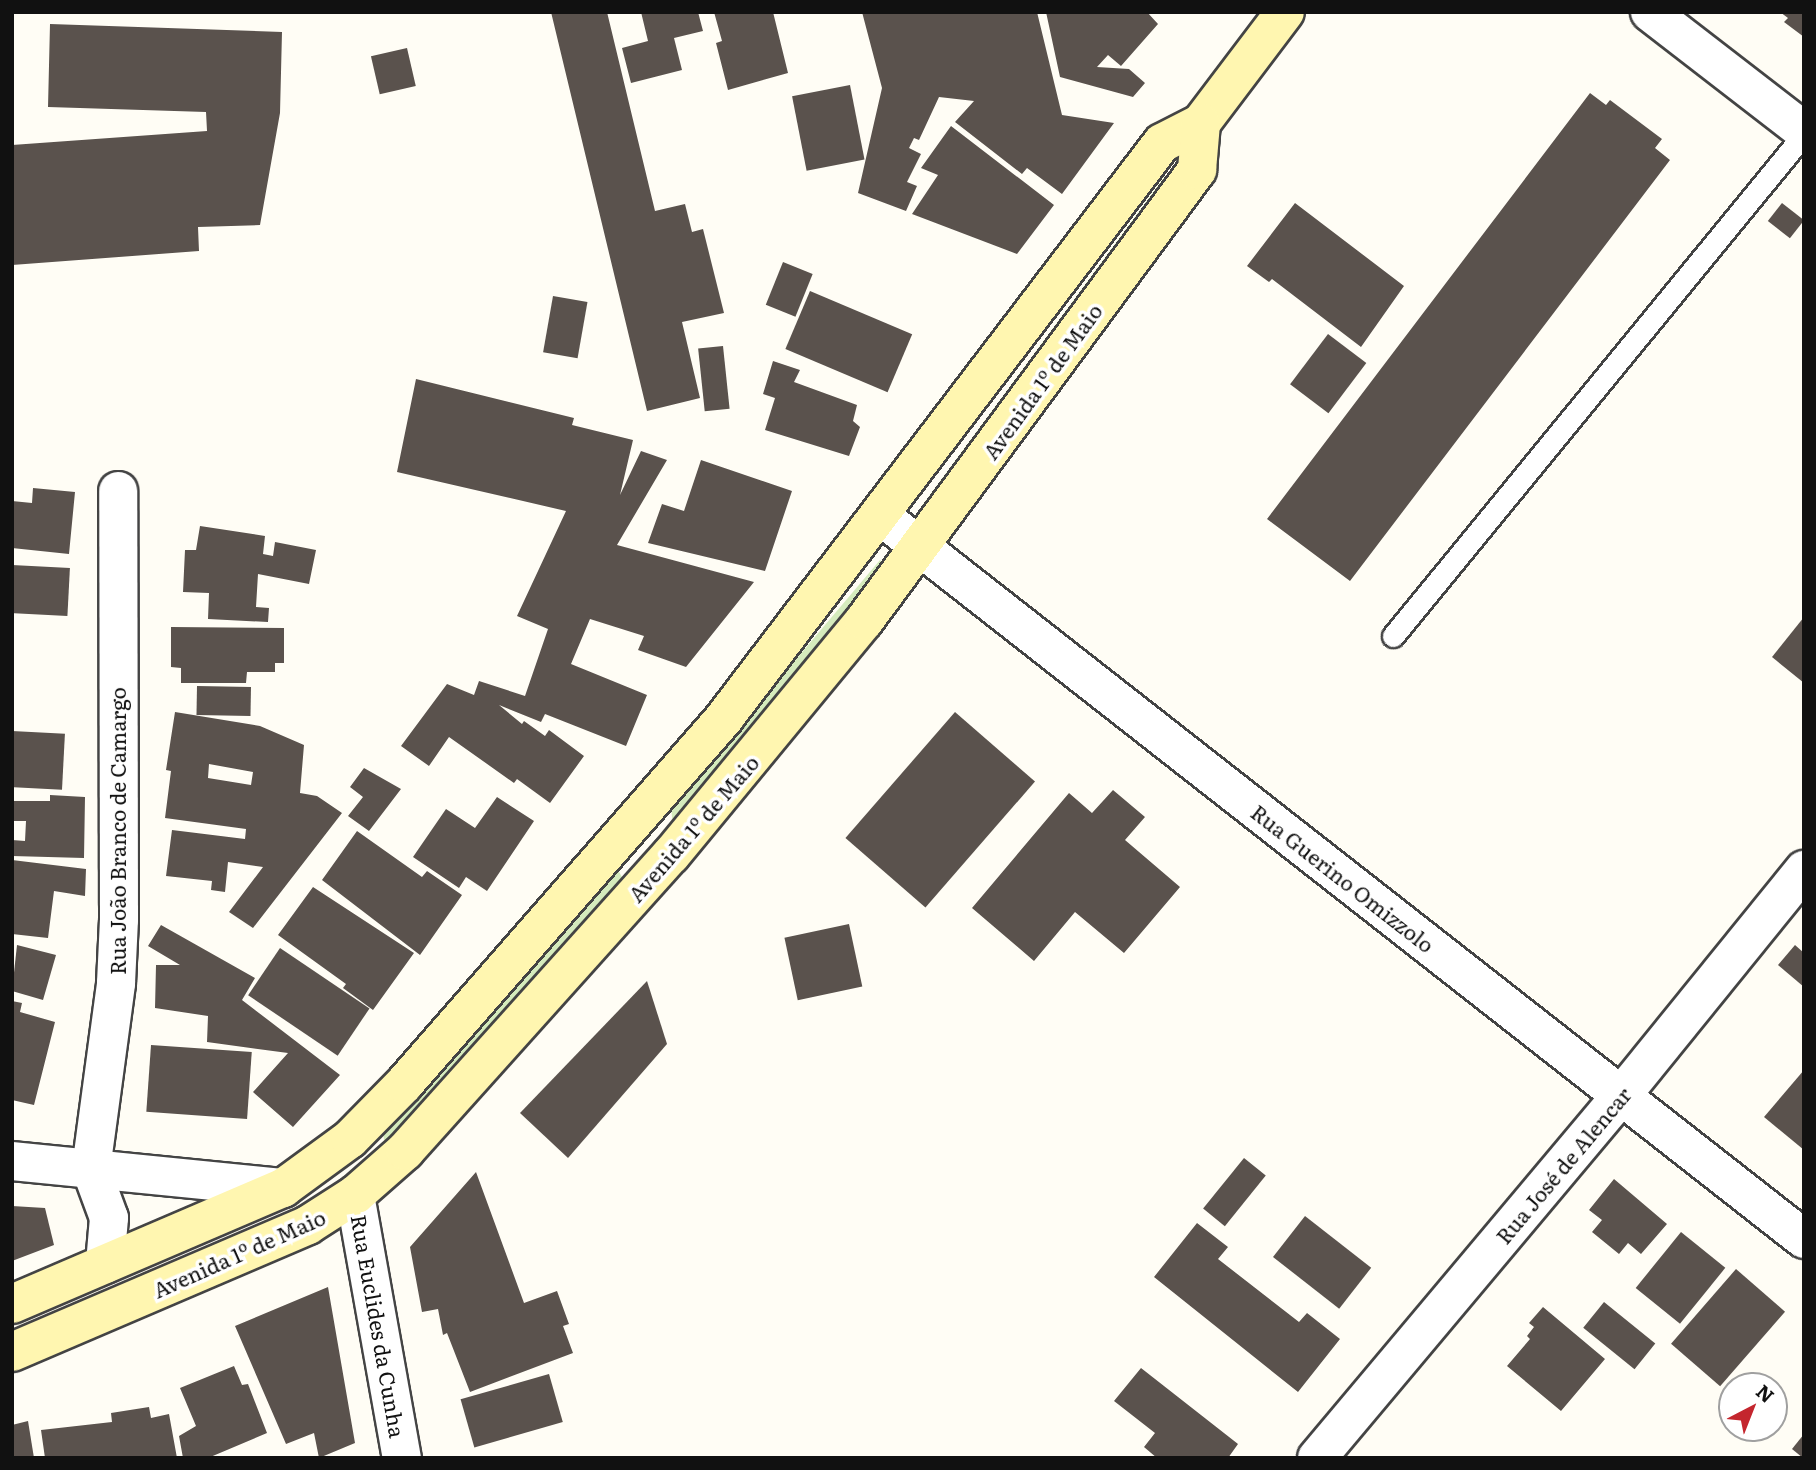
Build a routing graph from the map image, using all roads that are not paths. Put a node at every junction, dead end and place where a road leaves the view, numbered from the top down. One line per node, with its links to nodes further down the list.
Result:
1 (1650, 12): 4 (street)
2 (1277, 15): 3 (main road, Avenida 1º de Maio)
3 (1201, 122): 6 (main road, Avenida 1º de Maio); 7 (main road, Avenida 1º de Maio)
4 (1804, 133): 8 (lane)
5 (118, 491): 14 (street, Rua João Branco de Camargo)
6 (882, 517): 7 (street, Rua Guerino Omizzolo); 9 (main road, Avenida 1º de Maio)
7 (920, 547): 10 (main road, Avenida 1º de Maio); 12 (street, Rua Guerino Omizzolo)
8 (1393, 636)
9 (636, 821): 10 (main road); 15 (main road, Avenida 1º de Maio)
10 (671, 855): 16 (main road, Avenida 1º de Maio)
11 (1804, 870): 12 (street, Rua José de Alencar)
12 (1621, 1096): 17 (street, Rua Guerino Omizzolo); 22 (street, Rua José de Alencar)
13 (12, 1161): 14 (street)
14 (91, 1169): 15 (street); 18 (street)
15 (283, 1188): 16 (main road); 18 (main road, Avenida 1º de Maio)
16 (355, 1195): 20 (main road, Avenida 1º de Maio); 21 (street, Rua Euclides da Cunha)
17 (1804, 1239)
18 (105, 1265): 19 (main road, Avenida 1º de Maio)
19 (12, 1304)
20 (12, 1352)
21 (402, 1458)
22 (1317, 1458)

